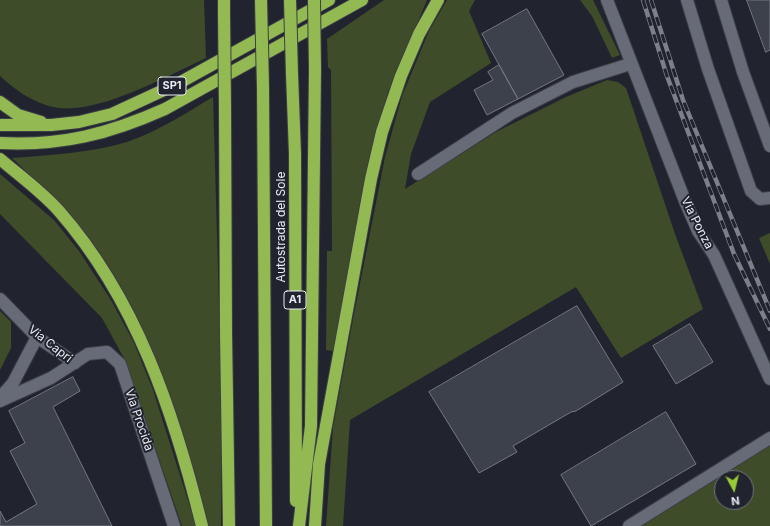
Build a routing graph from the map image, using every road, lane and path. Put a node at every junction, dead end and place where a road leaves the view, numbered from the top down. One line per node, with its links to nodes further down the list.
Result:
1 (224, 0): 28 (highway, bridge)
2 (261, 0): 29 (highway, Autostrada del Sole, bridge)
3 (290, 0): 30 (highway, Autostrada del Sole / A1, bridge)
4 (314, 0): 31 (highway, bridge)
5 (330, 0): 14 (highway, SP1)
6 (362, 0): 15 (highway, SP1)
7 (438, 0): 32 (highway)
8 (607, 0): 11 (street, Via Ponza)
9 (687, 0): 19 (street)
10 (721, 0): 16 (street)
11 (630, 64): 18 (street); 23 (street, Via Ponza)
12 (0, 102): 14 (highway)
13 (0, 125): 14 (highway, SP1)
14 (51, 125)
15 (0, 143)
16 (770, 146)
17 (0, 159): 27 (highway)
18 (418, 174)
19 (770, 198)
20 (0, 299): 21 (street, Via Capri)
21 (36, 337): 22 (street, Via Capri); 24 (street)
22 (75, 363): 24 (street, Via Capri); 26 (street, Via Procida)
23 (770, 379)
24 (0, 400)
25 (770, 438): 33 (street)
26 (174, 526)
27 (202, 526)
28 (229, 526)
29 (266, 526)
30 (296, 526)
31 (299, 526)
32 (315, 526)
33 (629, 526)

